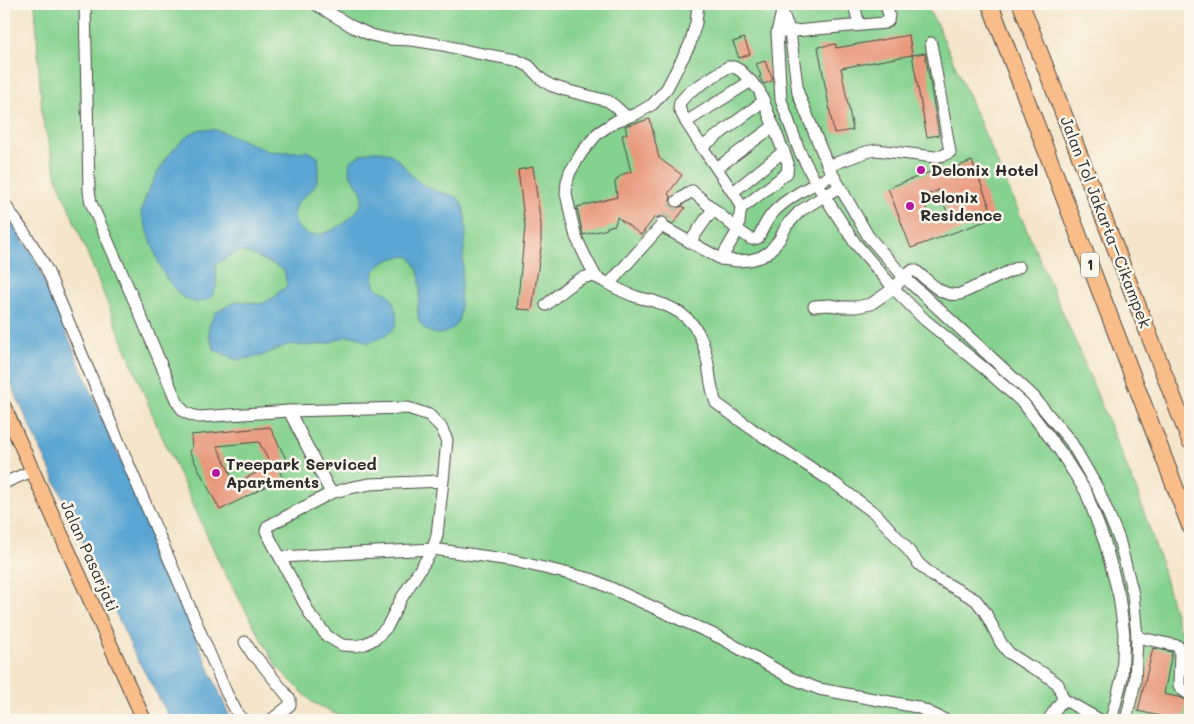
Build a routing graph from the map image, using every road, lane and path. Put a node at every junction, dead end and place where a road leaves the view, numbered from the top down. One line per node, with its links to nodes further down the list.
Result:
1 (85, 4): 41 (street)
2 (315, 4): 15 (street)
3 (698, 4): 15 (street)
4 (854, 4): 9 (street)
5 (885, 4): 9 (street)
6 (990, 4): 47 (highway, Jalan Tol Jakarta–Cikampek / 1)
7 (1021, 4): 42 (highway, Jalan Tol Jakarta–Cikampek / 1)
8 (782, 7): 10 (street); 11 (street)
9 (859, 25): 10 (street)
10 (790, 32): 11 (street); 21 (street)
11 (777, 33): 22 (street)
12 (931, 43): 21 (street)
13 (751, 81): 14 (street); 16 (street); 16 (street)
14 (764, 102): 17 (street); 18 (street)
15 (627, 117): 34 (street)
16 (686, 122): 18 (street)
17 (774, 126): 19 (street); 20 (street)
18 (702, 147): 20 (street)
19 (784, 151): 24 (street); 28 (street)
20 (717, 168): 24 (street)
21 (830, 171): 22 (street); 23 (street)
22 (816, 183): 25 (street); 30 (street)
23 (840, 187): 25 (street); 35 (street)
24 (732, 192): 28 (street)
25 (824, 196): 32 (street); 37 (street)
26 (677, 201): 29 (street)
27 (4, 204): 55 (street)
28 (741, 207): 30 (street)
29 (713, 209): 30 (street); 31 (street)
30 (738, 230): 32 (street)
31 (690, 242): 32 (street); 36 (street)
32 (721, 259)
33 (1019, 267): 35 (street)
34 (596, 277): 36 (street); 38 (street)
35 (904, 277): 37 (street); 50 (street)
36 (609, 284): 53 (street)
37 (894, 288): 39 (street); 60 (street)
38 (546, 305)
39 (814, 306)
40 (4, 406): 43 (main road, Jalan Pasarjati)
41 (289, 411): 44 (street); 46 (street)
42 (1190, 441)
43 (32, 471): 45 (street); 54 (main road, Jalan Pasarjati)
44 (443, 482): 46 (street); 48 (street)
45 (4, 483)
46 (331, 493): 49 (street)
47 (1190, 526)
48 (433, 549): 49 (street); 49 (street); 57 (street)
49 (280, 557)
50 (1137, 638): 52 (street); 61 (street)
51 (245, 642): 56 (street)
52 (1190, 695)
53 (1063, 699): 58 (street); 59 (street)
54 (144, 720)
55 (243, 720)
56 (271, 720)
57 (945, 720)
58 (1048, 720)
59 (1100, 720)
60 (1111, 720)
61 (1126, 720)

